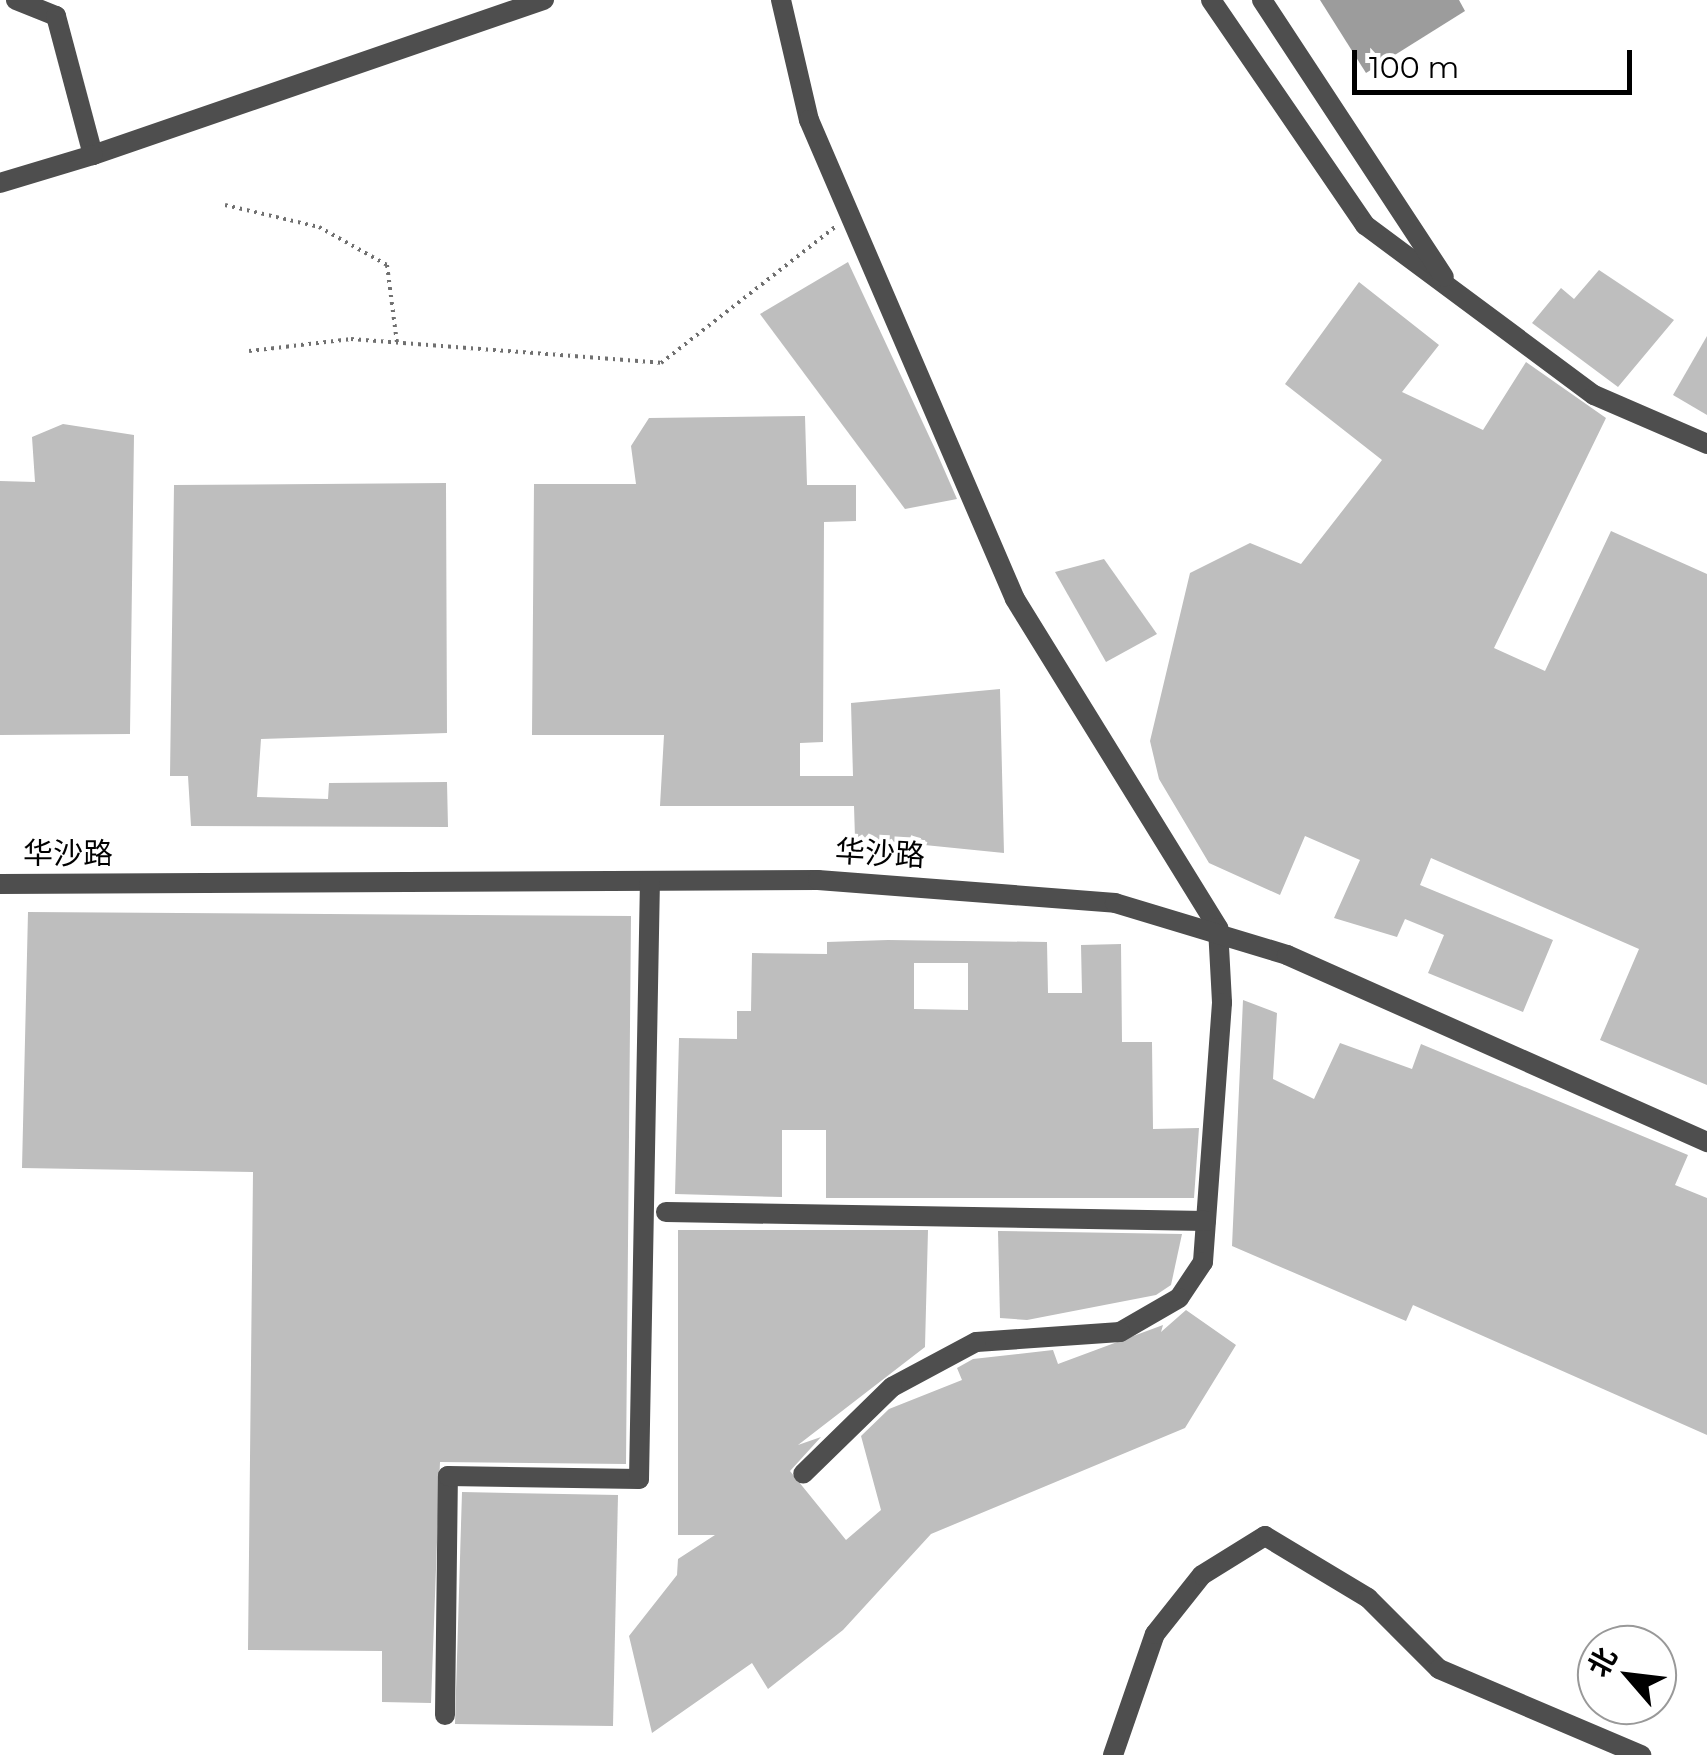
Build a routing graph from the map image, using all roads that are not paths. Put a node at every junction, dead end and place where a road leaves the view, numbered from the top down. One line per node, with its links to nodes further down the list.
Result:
1 (16, 0): 6 (street)
2 (544, 0): 6 (street)
3 (781, 0): 12 (street)
4 (1211, 0): 8 (street)
5 (1262, 0): 8 (street)
6 (93, 155): 7 (street)
7 (0, 183)
8 (1454, 291): 9 (street)
9 (1707, 444)
10 (650, 881): 11 (street, 华沙路); 12 (street, 华沙路); 17 (street)
11 (0, 884)
12 (1218, 928): 13 (street, 华沙路); 15 (street)
13 (1707, 1142)
14 (666, 1212): 15 (street)
15 (1206, 1221): 16 (street)
16 (803, 1474)
17 (444, 1715)
18 (1113, 1755): 19 (street)
19 (1641, 1755)

